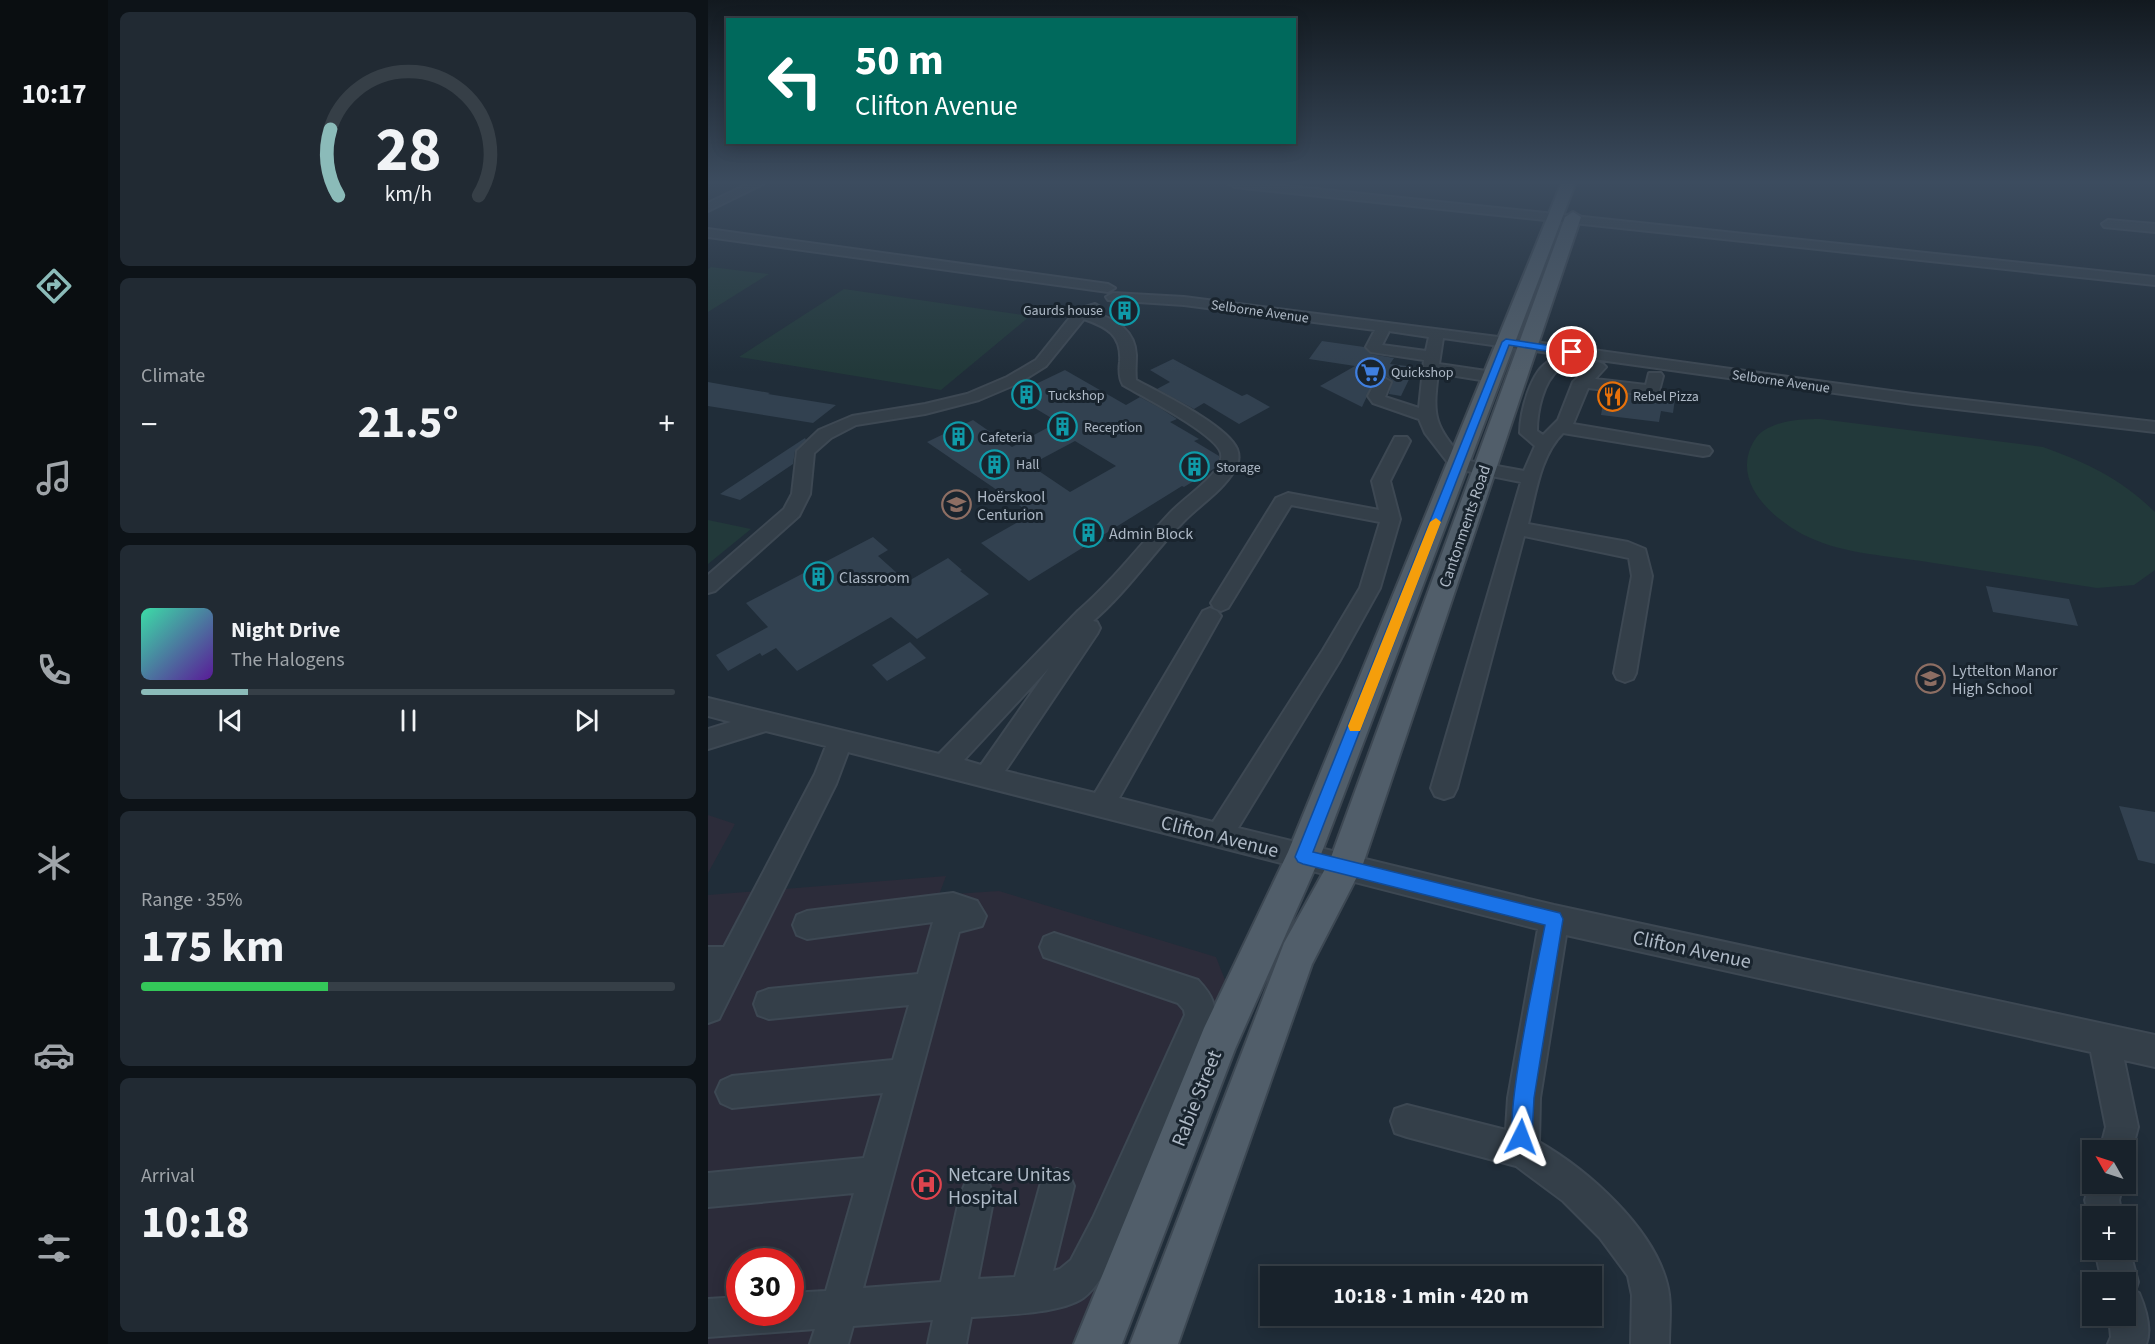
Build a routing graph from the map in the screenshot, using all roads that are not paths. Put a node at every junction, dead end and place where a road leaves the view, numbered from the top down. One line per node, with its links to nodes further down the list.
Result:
1 (788, 247): 6 (street, Selborne Avenue)
2 (1546, 247): 12 (main road, Cantonments Road)
3 (1560, 247): 12 (main road, Cantonments Road)
4 (1822, 247): 5 (street)
5 (2155, 281)
6 (1107, 293): 7 (street); 8 (street, Selborne Avenue)
7 (1081, 313): 30 (street); 31 (street)
8 (1363, 323): 9 (street, Selborne Avenue); 10 (street, Selborne Avenue)
9 (1384, 327): 10 (street, Selborne Avenue); 13 (street)
10 (1407, 330): 11 (street, Selborne Avenue)
11 (1437, 334): 12 (street, Selborne Avenue); 13 (street)
12 (1517, 344): 15 (street, Selborne Avenue); 17 (main road, Cantonments Road); 26 (main road, Cantonments Road)
13 (1432, 362): 17 (street); 20 (street)
14 (1598, 367): 16 (street); 19 (street); 24 (street)
15 (1718, 373): 16 (street); 21 (street, Selborne Avenue)
16 (1655, 376): 19 (street)
17 (1493, 377): 26 (main road, Cantonments Road)
18 (1383, 382): 20 (street)
19 (1581, 382): 22 (street)
20 (1427, 416): 26 (street)
21 (2155, 427)
22 (1559, 428): 24 (street); 25 (street)
23 (1401, 441): 28 (street)
24 (1544, 444): 27 (street)
25 (1703, 451)
26 (1471, 466): 27 (street); 42 (main road, Cantonments Road); 43 (main road, Cantonments Road)
27 (1531, 478): 29 (street)
28 (1391, 519): 40 (street); 41 (street)
29 (1517, 528): 32 (street); 39 (street)
30 (708, 586)
31 (1106, 598): 37 (street); 38 (street)
32 (1625, 673)
33 (708, 707): 34 (street, Clifton Avenue)
34 (766, 722): 35 (street); 36 (street, Clifton Avenue)
35 (708, 739)
36 (840, 740): 37 (street, Clifton Avenue); 47 (street)
37 (944, 765): 38 (street, Clifton Avenue)
38 (987, 777): 40 (street, Clifton Avenue)
39 (1444, 788)
40 (1101, 806): 41 (street, Clifton Avenue)
41 (1219, 836): 42 (street, Clifton Avenue)
42 (1303, 857): 43 (street, Clifton Avenue); 69 (main road, Rabie Street)
43 (1345, 867): 44 (street, Clifton Avenue); 70 (main road)
44 (1554, 919): 51 (street, Clifton Avenue); 57 (street)
45 (807, 925): 48 (street)
46 (1054, 947): 62 (street)
47 (720, 962): 50 (street)
48 (928, 988): 49 (street); 53 (street)
49 (769, 1004)
50 (708, 1008)
51 (2104, 1039): 52 (street, Clifton Avenue); 56 (street)
52 (2155, 1051)
53 (904, 1076): 54 (street); 58 (street)
54 (732, 1092)
55 (1407, 1121): 57 (street)
56 (2119, 1140)
57 (1522, 1151): 71 (street)
58 (877, 1174): 60 (street); 64 (street)
59 (1057, 1186): 62 (street)
60 (708, 1190)
61 (977, 1196): 63 (street)
62 (1029, 1294): 63 (street)
63 (956, 1301): 64 (street); 68 (street)
64 (839, 1309): 65 (street); 67 (street)
65 (708, 1318)
66 (2129, 1326): 72 (street)
67 (829, 1344)
68 (947, 1344)
69 (1098, 1344)
70 (1154, 1344)
71 (1650, 1344)
72 (2127, 1344)

